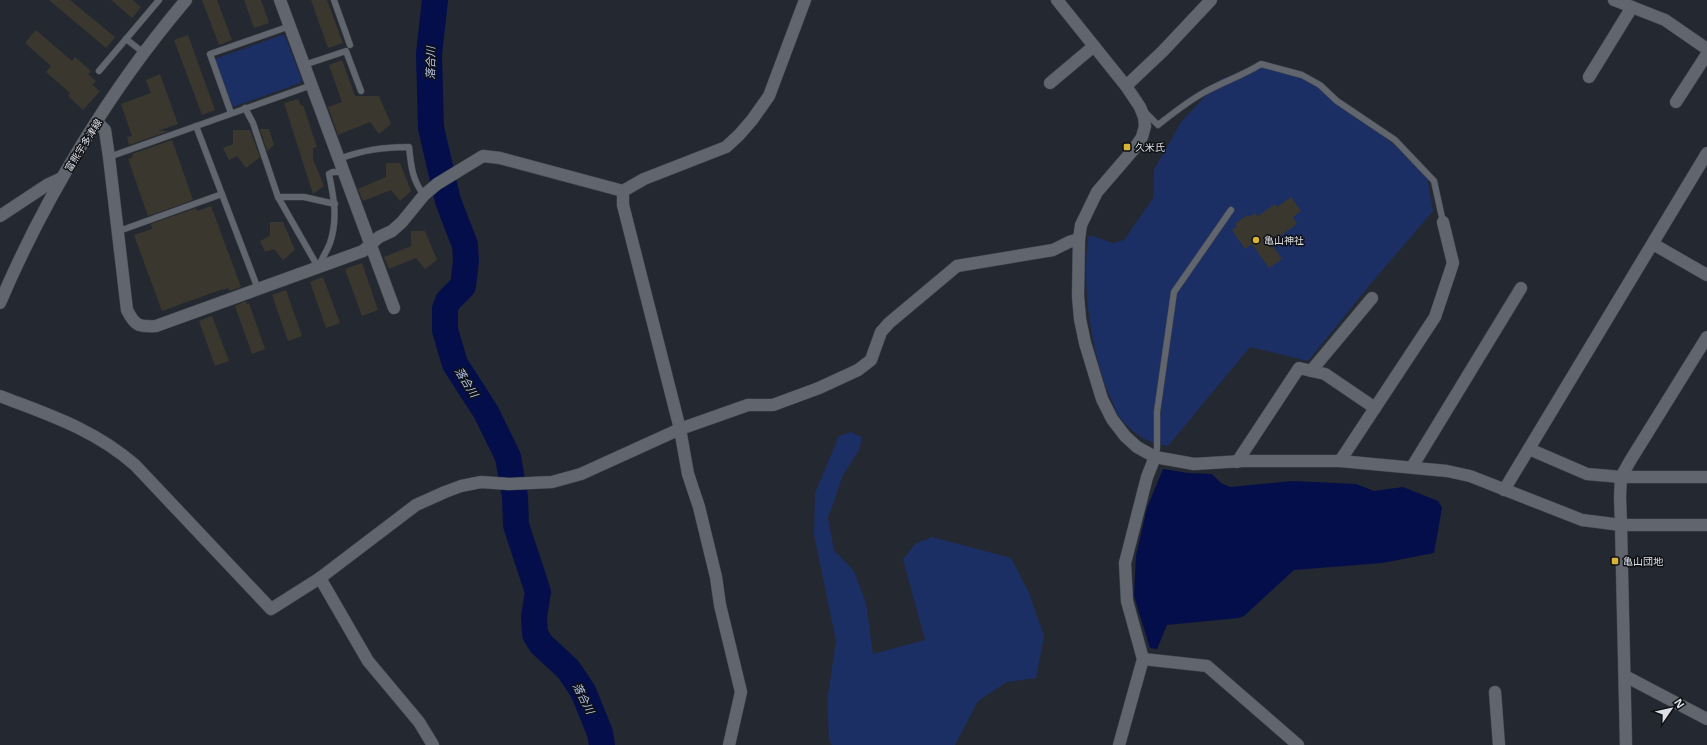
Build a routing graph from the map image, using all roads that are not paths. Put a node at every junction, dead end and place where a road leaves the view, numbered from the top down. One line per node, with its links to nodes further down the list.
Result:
1 (159, 0): 11 (lane)
2 (186, 0): 15 (street, 富熊宇多津線)
3 (280, 0): 10 (street)
4 (334, 0): 12 (lane)
5 (805, 0): 35 (street)
6 (1057, 0): 13 (street)
7 (1211, 0): 22 (street)
8 (1614, 0): 9 (street)
9 (1632, 7): 14 (street); 19 (street)
10 (290, 26): 17 (street); 27 (lane)
11 (126, 39): 15 (lane); 18 (lane)
12 (350, 45)
13 (1094, 46): 20 (street); 22 (street)
14 (1707, 49)
15 (144, 53): 28 (street, 富熊宇多津線)
16 (1707, 54): 24 (street)
17 (304, 65): 21 (street); 23 (lane)
18 (99, 71)
19 (1589, 77)
20 (1050, 83)
21 (312, 85): 26 (lane); 32 (street)
22 (1126, 86): 25 (street)
23 (361, 92)
24 (1676, 102)
25 (1140, 106): 42 (lane); 44 (street)
26 (245, 108): 27 (lane); 38 (lane)
27 (231, 114): 29 (lane)
28 (97, 122): 31 (street); 34 (street, 富熊宇多津線)
29 (196, 126): 31 (lane); 36 (lane)
30 (1707, 153): 45 (street)
31 (109, 156): 43 (street)
32 (339, 159): 33 (street); 37 (lane)
33 (344, 172): 39 (lane); 46 (street)
34 (62, 178): 41 (street); 52 (street, 富熊宇多津線)
35 (623, 191): 37 (street); 58 (street)
36 (222, 194): 43 (lane); 50 (lane)
37 (424, 195): 46 (street)
38 (278, 197): 39 (lane); 47 (lane)
39 (335, 204): 47 (lane)
40 (1231, 210): 60 (lane)
41 (0, 216)
42 (1443, 222): 57 (street)
43 (119, 231): 50 (street)
44 (1079, 239): 58 (street); 60 (street)
45 (1653, 244): 48 (street); 59 (street)
46 (371, 245): 47 (street); 53 (street)
47 (318, 267): 50 (street)
48 (1707, 275)
49 (1521, 288): 63 (street)
50 (258, 289)
51 (1372, 298): 55 (street)
52 (0, 304)
53 (394, 308)
54 (1707, 337): 64 (street)
55 (1311, 371): 57 (street); 62 (street)
56 (0, 396): 69 (street)
57 (1375, 408): 61 (street)
58 (680, 429): 69 (street); 75 (street)
59 (1529, 449): 64 (street); 66 (street)
60 (1155, 457): 62 (street); 70 (street)
61 (1340, 461): 62 (street); 63 (street)
62 (1237, 462)
63 (1412, 467): 66 (street)
64 (1621, 477): 65 (street); 67 (street)
65 (1707, 477)
66 (1504, 490): 67 (street)
67 (1621, 525): 68 (street); 71 (street)
68 (1707, 525)
69 (320, 578): 74 (street)
70 (1143, 659): 76 (street); 77 (street)
71 (1625, 676): 73 (street); 79 (street)
72 (1495, 692): 78 (street)
73 (1707, 719)
74 (433, 745)
75 (729, 745)
76 (1119, 745)
77 (1298, 745)
78 (1499, 745)
79 (1626, 745)

